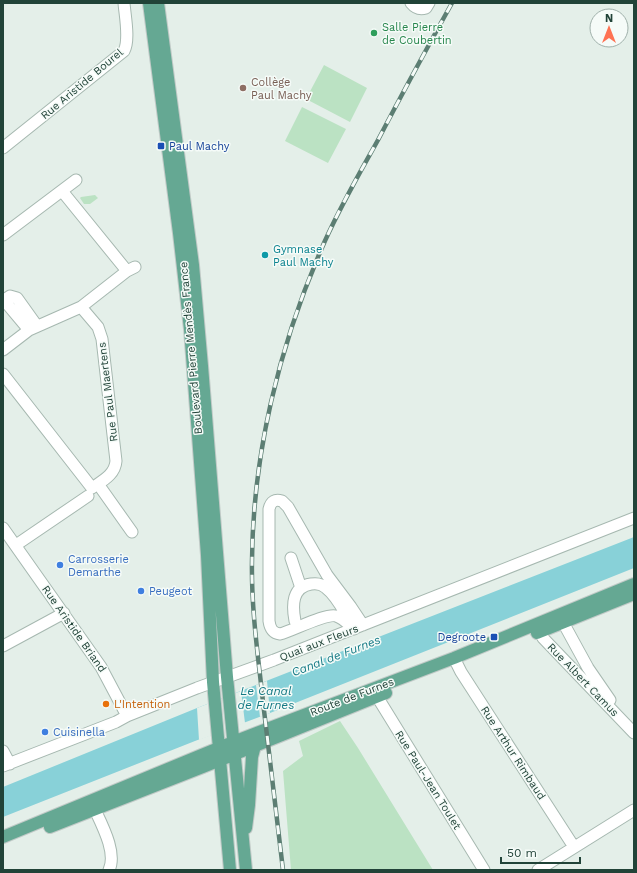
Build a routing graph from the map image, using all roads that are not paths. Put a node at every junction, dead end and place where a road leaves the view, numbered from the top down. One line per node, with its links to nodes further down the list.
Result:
1 (124, 3): 6 (street, Rue Aristide Bourel)
2 (149, 3): 31 (main road, Boulevard Pierre Mendès France)
3 (158, 3): 32 (main road, Boulevard Pierre Mendès France)
4 (411, 3): 5 (street)
5 (429, 3)
6 (3, 148)
7 (76, 180): 8 (street)
8 (62, 191): 9 (street); 11 (street)
9 (3, 235)
10 (3, 299): 12 (street)
11 (81, 307): 12 (street); 15 (street, Rue Paul Maertens)
12 (33, 328): 13 (street)
13 (3, 350)
14 (3, 374): 15 (street)
15 (96, 487): 18 (street); 19 (street)
16 (634, 518): 27 (street, Quai aux Fleurs)
17 (3, 528): 19 (street, Rue Aristide Briand)
18 (132, 532)
19 (16, 545): 24 (street, Rue Aristide Briand)
20 (291, 558): 22 (street)
21 (634, 584): 25 (main road, Route de Furnes)
22 (301, 588): 26 (street); 27 (street)
23 (634, 594): 25 (main road, Route de Furnes)
24 (64, 613): 29 (street); 34 (street, Rue Aristide Briand)
25 (560, 618): 28 (main road, Route de Furnes); 35 (street, Rue Albert Camus)
26 (295, 621)
27 (359, 627): 27 (street); 32 (street, Quai aux Fleurs)
28 (537, 628): 30 (main road, Route de Furnes); 35 (street, Rue Albert Camus)
29 (3, 646)
30 (455, 661): 33 (main road, Route de Furnes); 48 (street, Rue Arthur Rimbaud)
31 (213, 682): 32 (street, Quai aux Fleurs); 34 (street, Quai aux Fleurs); 38 (main road, Boulevard Pierre Mendès France)
32 (228, 682): 36 (main road, Boulevard Pierre Mendès France)
33 (375, 693): 36 (main road, Route de Furnes); 37 (main road, Route de Furnes); 53 (street, Rue Paul-Jean Toulet)
34 (126, 716): 42 (street, Quai aux Fleurs)
35 (634, 733)
36 (233, 742): 38 (main road, Route de Furnes); 40 (main road, Boulevard Pierre Mendès France)
37 (255, 746): 40 (main road, Route de Furnes); 47 (main road)
38 (218, 748): 41 (main road, Boulevard Pierre Mendès France); 43 (main road, Route de Furnes)
39 (3, 751): 42 (street)
40 (234, 755): 41 (main road, Route de Furnes); 47 (main road, Boulevard Pierre Mendès France)
41 (220, 760): 43 (main road, Route de Furnes); 51 (main road, Boulevard Pierre Mendès France)
42 (6, 765)
43 (93, 805): 45 (main road, Route de Furnes); 46 (main road, Route de Furnes); 50 (street)
44 (634, 810): 48 (street)
45 (3, 837)
46 (3, 845)
47 (243, 845): 52 (main road)
48 (574, 847): 49 (street)
49 (552, 866): 54 (street)
50 (109, 870)
51 (230, 870)
52 (246, 870)
53 (484, 870)
54 (538, 870)

